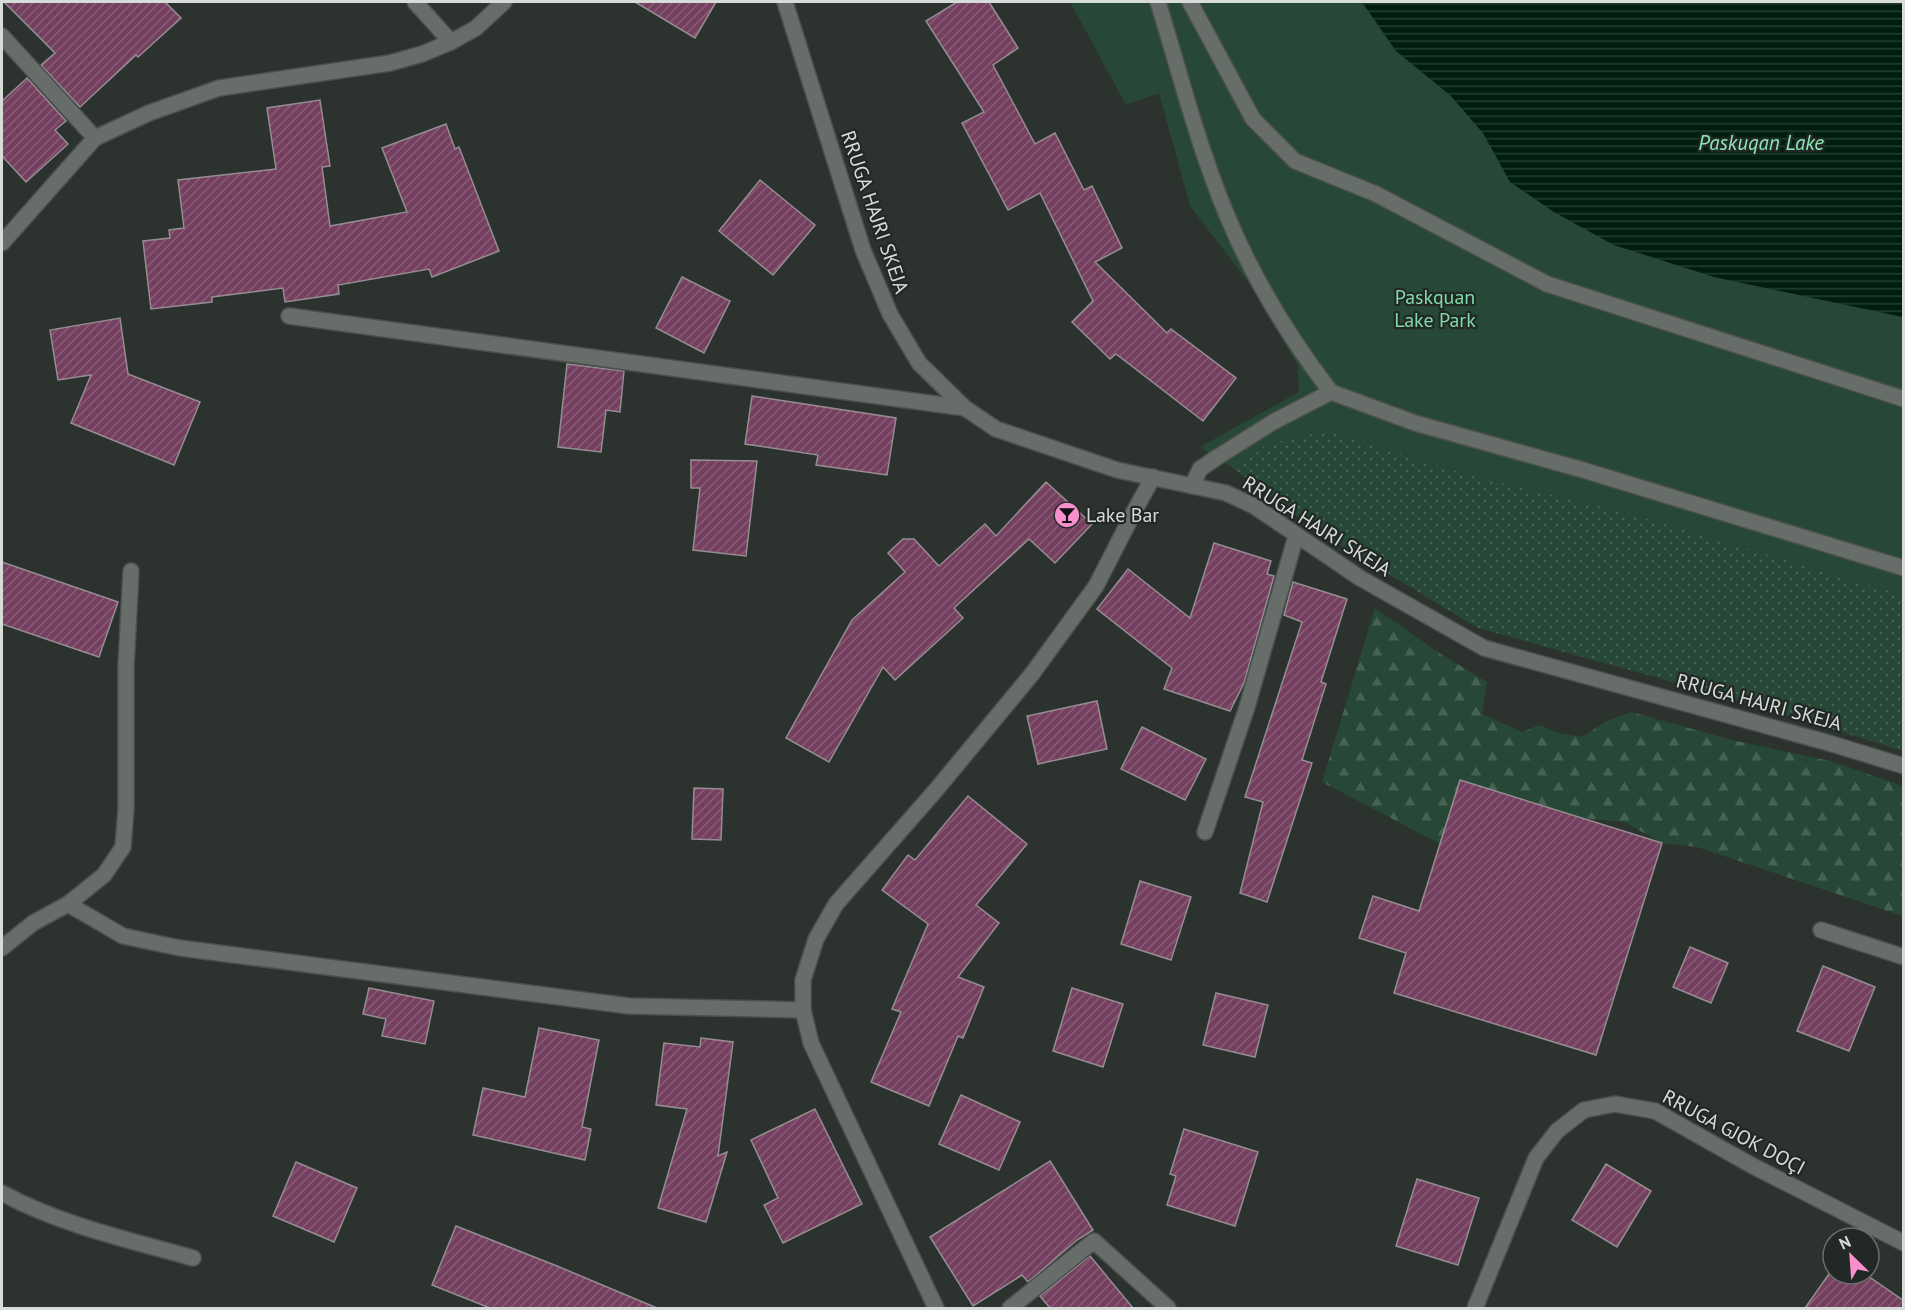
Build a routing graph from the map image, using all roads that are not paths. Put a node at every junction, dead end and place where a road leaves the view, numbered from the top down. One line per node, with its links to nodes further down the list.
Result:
1 (415, 2): 7 (street)
2 (504, 2): 7 (street)
3 (785, 2): 13 (street, RRUGA HAJRI SKEJA)
4 (1158, 2): 11 (street)
5 (1190, 2): 12 (street)
6 (2, 36): 8 (street)
7 (451, 42): 8 (street)
8 (95, 138): 9 (street)
9 (2, 243)
10 (289, 316): 13 (street)
11 (1331, 392): 15 (street); 17 (street)
12 (1904, 399)
13 (965, 408): 14 (street, RRUGA HAJRI SKEJA)
14 (1153, 477): 15 (street, RRUGA HAJRI SKEJA); 25 (street)
15 (1192, 486): 16 (street, RRUGA HAJRI SKEJA)
16 (1296, 536): 19 (street, RRUGA HAJRI SKEJA); 20 (street)
17 (1904, 568)
18 (131, 571): 21 (street)
19 (1904, 766)
20 (1205, 832)
21 (68, 904): 23 (street); 25 (street)
22 (1821, 930): 24 (street)
23 (2, 948)
24 (1904, 957)
25 (803, 1010): 29 (street)
26 (2, 1193): 28 (street)
27 (1904, 1243): 32 (street, RRUGA GJOK DOÇI)
28 (193, 1258)
29 (936, 1308)
30 (1010, 1308): 31 (street)
31 (1168, 1308)
32 (1475, 1308)

